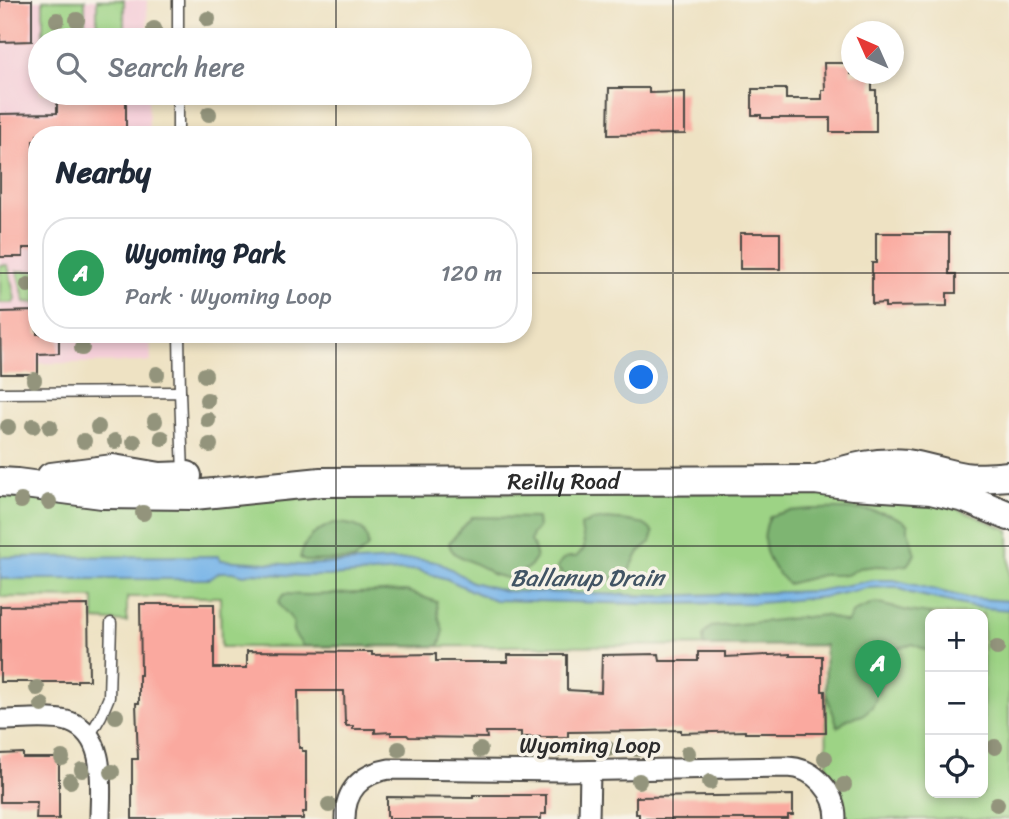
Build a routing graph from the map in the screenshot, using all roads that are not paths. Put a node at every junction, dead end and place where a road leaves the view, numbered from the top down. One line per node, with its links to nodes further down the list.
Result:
1 (178, 0): 2 (lane)
2 (178, 28)
3 (178, 105): 4 (lane)
4 (178, 126)
5 (179, 343): 6 (lane)
6 (180, 392): 7 (lane); 9 (lane)
7 (0, 393)
8 (1009, 475): 10 (street, Reilly Road)
9 (183, 476): 11 (street, Reilly Road); 12 (street, Reilly Road)
10 (815, 480): 12 (street, Reilly Road); 13 (street, Reilly Road)
11 (8, 482): 12 (street, Reilly Road)
12 (313, 483)
13 (1009, 516)
14 (111, 623): 16 (lane)
15 (0, 720): 16 (street)
16 (90, 735): 18 (street)
17 (590, 771): 19 (street, Wyoming Loop); 20 (street); 21 (street, Wyoming Loop)
18 (100, 819)
19 (345, 819)
20 (589, 819)
21 (836, 819)

